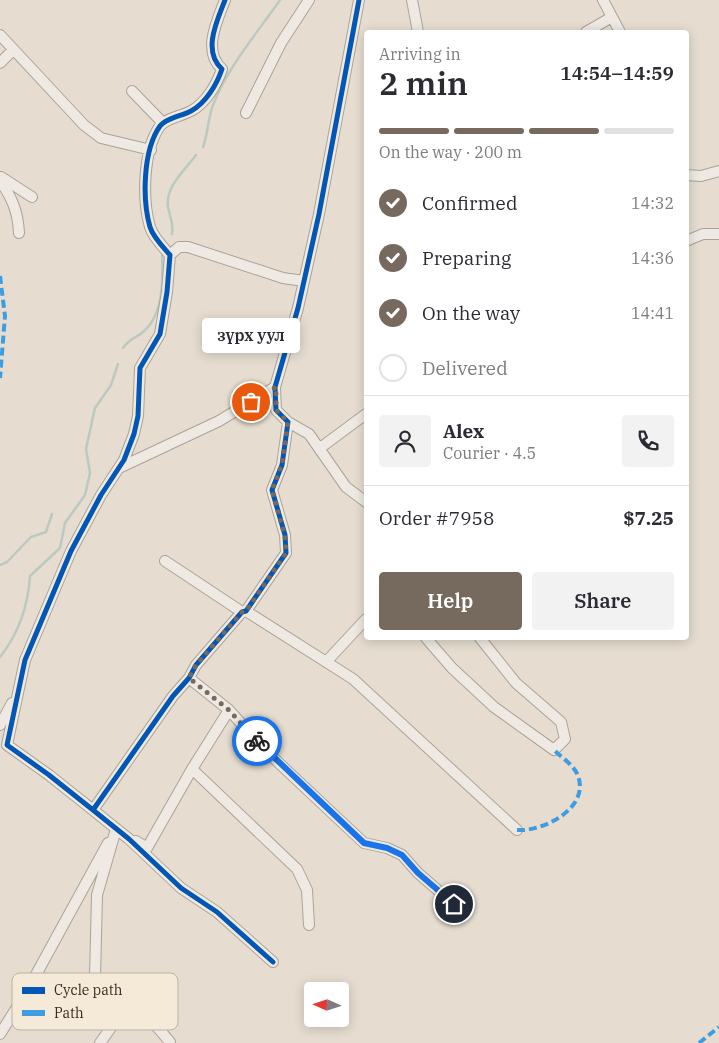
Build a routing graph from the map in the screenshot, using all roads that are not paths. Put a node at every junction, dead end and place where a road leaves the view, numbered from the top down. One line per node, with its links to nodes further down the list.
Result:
1 (225, 0): 15 (street)
2 (309, 0): 14 (street)
3 (359, 0): 26 (street)
4 (412, 0): 7 (street)
5 (603, 0): 6 (street)
6 (612, 17): 8 (street); 9 (street)
7 (418, 30)
8 (589, 30)
9 (619, 30)
10 (0, 35): 11 (street)
11 (13, 50): 12 (street); 16 (street)
12 (0, 63)
13 (132, 91): 15 (street)
14 (246, 113)
15 (164, 123): 16 (street)
16 (150, 150): 25 (street)
17 (719, 171): 18 (street)
18 (689, 175)
19 (0, 176): 21 (street)
20 (0, 181): 22 (street)
21 (32, 197)
22 (19, 233)
23 (719, 234): 24 (street)
24 (689, 240)
25 (170, 254): 26 (street); 31 (street)
26 (304, 281): 27 (street)
27 (276, 387): 29 (street); 31 (street)
28 (364, 415): 30 (street)
29 (288, 422): 30 (street); 34 (street)
30 (320, 448): 32 (street)
31 (118, 468): 40 (street)
32 (364, 500)
33 (165, 561): 34 (street)
34 (244, 612): 38 (street); 39 (street)
35 (364, 621): 38 (street)
36 (428, 640): 37 (street)
37 (482, 640)
38 (326, 662): 46 (street)
39 (189, 678): 41 (street); 44 (street)
40 (18, 693): 42 (street); 44 (street)
41 (229, 710): 43 (street); 47 (street)
42 (0, 725)
43 (192, 769): 45 (street); 48 (street)
44 (93, 810): 45 (street)
45 (116, 830): 49 (street); 50 (street); 51 (street)
46 (517, 830)
47 (464, 913)
48 (308, 926)
49 (273, 962)
50 (37, 973)
51 (95, 973)
52 (12, 1015): 55 (street)
53 (109, 1030): 57 (street)
54 (160, 1030): 56 (street)
55 (0, 1034)
56 (170, 1042)
57 (100, 1043)

